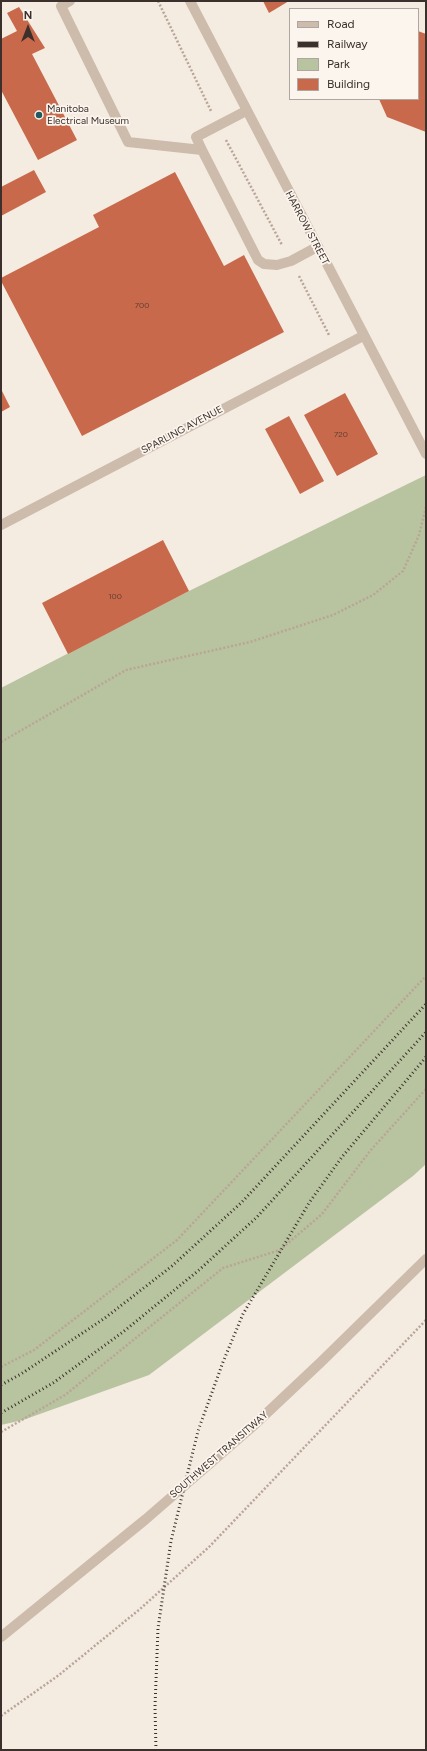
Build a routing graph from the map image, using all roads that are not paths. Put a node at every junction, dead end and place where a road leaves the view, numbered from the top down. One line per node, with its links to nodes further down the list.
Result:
1 (70, 1): 4 (street)
2 (190, 1): 3 (street, HARROW STREET)
3 (246, 112): 4 (street); 5 (street, HARROW STREET)
4 (202, 150): 5 (street)
5 (317, 247): 6 (street, HARROW STREET)
6 (363, 336): 7 (street, HARROW STREET); 8 (street, SPARLING AVENUE)
7 (426, 454)
8 (1, 524)
9 (426, 1259): 10 (street, SOUTHWEST TRANSITWAY)
10 (1, 1637)

